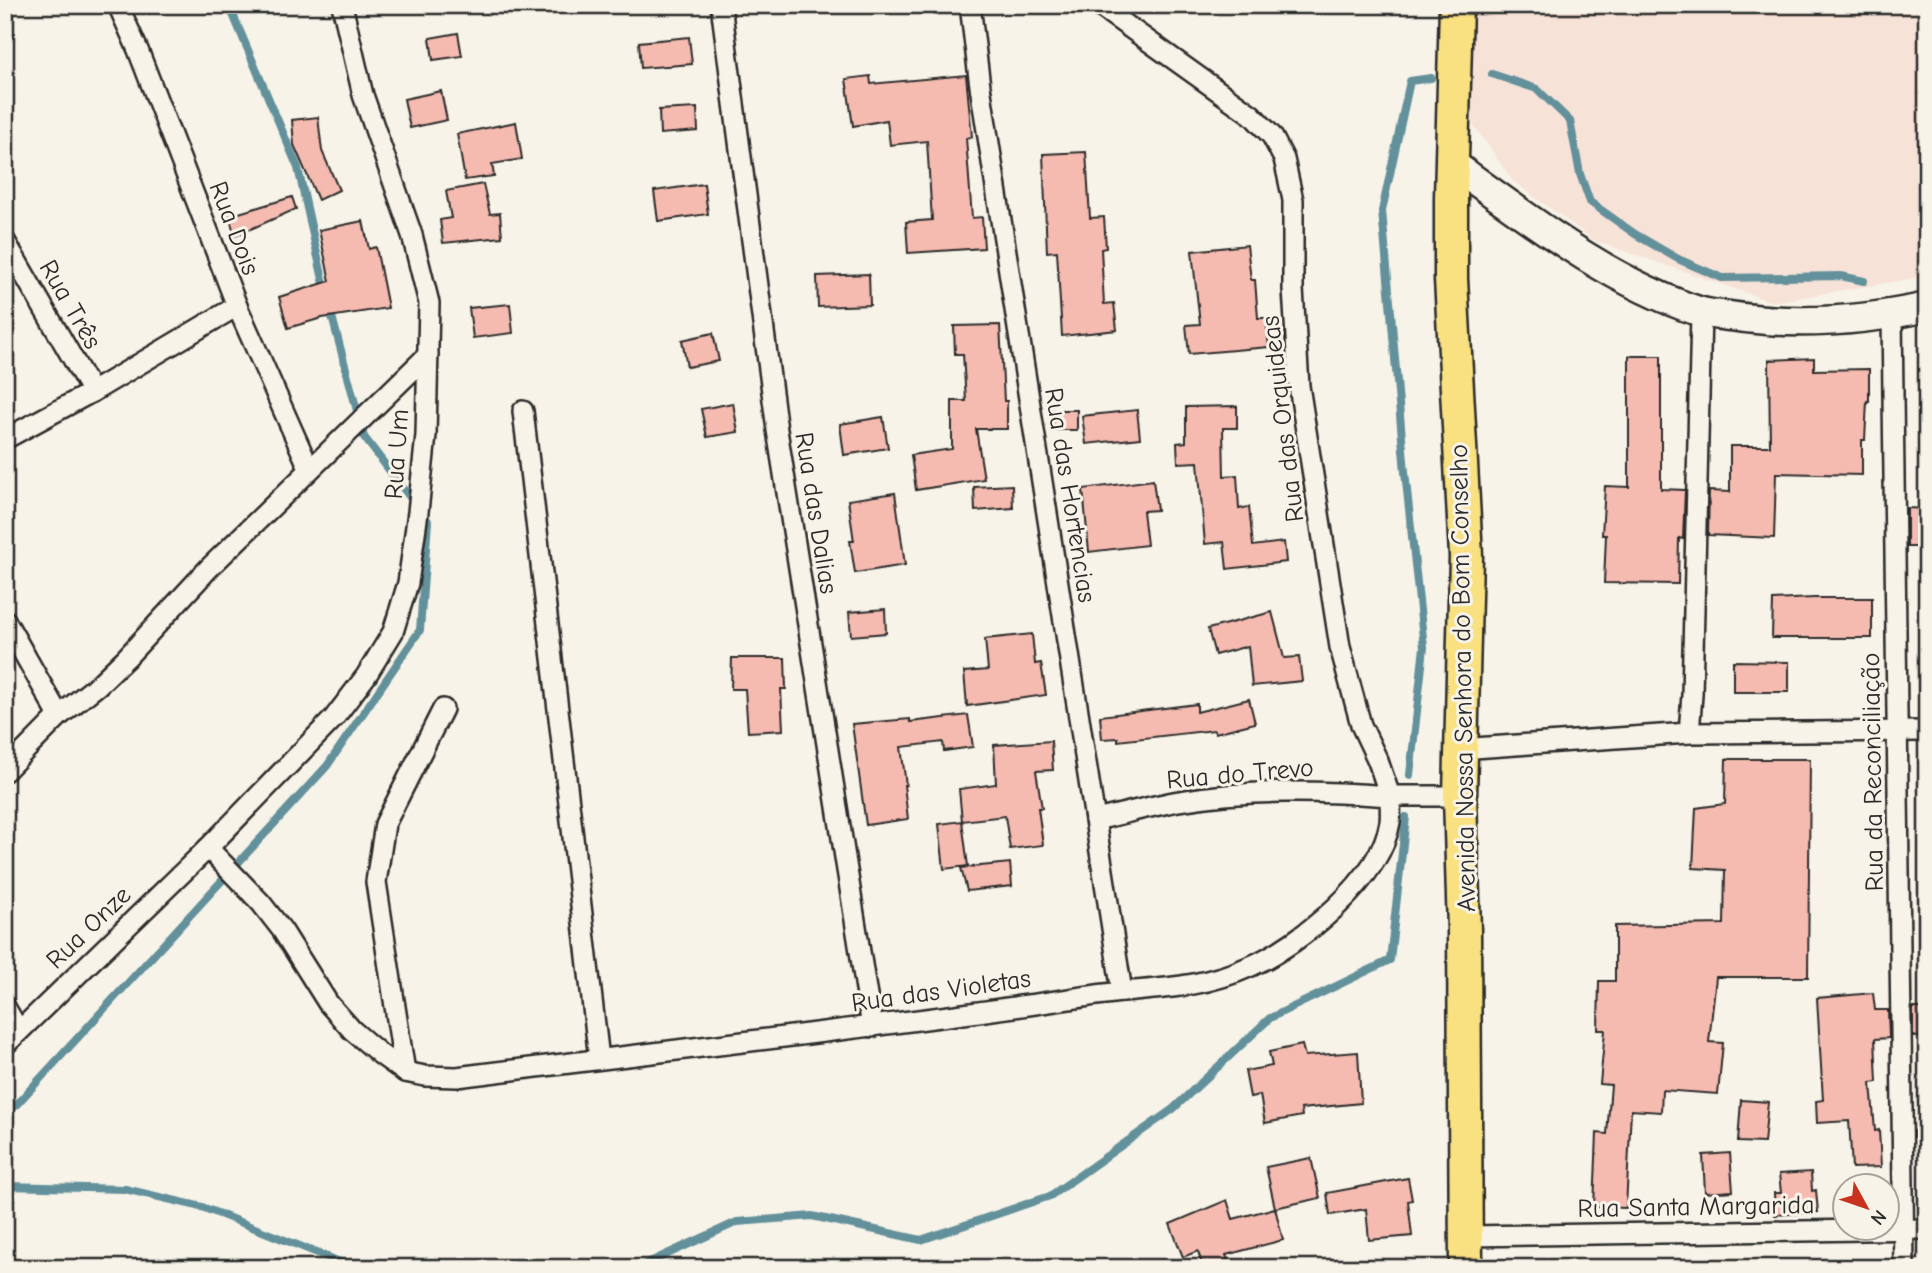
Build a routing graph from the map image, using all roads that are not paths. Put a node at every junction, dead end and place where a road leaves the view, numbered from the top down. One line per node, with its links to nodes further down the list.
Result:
1 (118, 5): 9 (street, Rua Dois)
2 (342, 5): 13 (street, Rua Um)
3 (722, 5): 32 (street, Rua das Dalias)
4 (970, 5): 28 (street, Rua das Hortencias)
5 (1098, 5): 26 (street, Rua das Orquideas)
6 (1456, 5): 7 (main road, Avenida Nossa Senhora do Bom Conselho)
7 (1451, 163): 11 (main road); 24 (main road, Avenida Nossa Senhora do Bom Conselho)
8 (5, 241): 14 (street, Rua Três)
9 (237, 306): 14 (street); 17 (street, Rua Dois)
10 (1927, 307): 12 (main road)
11 (1701, 312): 12 (main road); 23 (street)
12 (1892, 315): 22 (street, Rua da Reconciliação)
13 (428, 355): 17 (street); 29 (street, Rua Um)
14 (92, 392): 16 (street)
15 (523, 411): 34 (street)
16 (5, 439)
17 (309, 468): 20 (street)
18 (5, 620): 20 (street)
19 (443, 709): 35 (street)
20 (59, 716): 25 (street)
21 (1927, 731): 22 (street)
22 (1898, 732): 23 (street); 36 (street, Rua da Reconciliação)
23 (1689, 733): 24 (street)
24 (1460, 749): 27 (main road, Avenida Nossa Senhora do Bom Conselho)
25 (5, 771)
26 (1390, 796): 27 (street); 28 (street, Rua do Trevo); 30 (street, Rua das Violetas)
27 (1460, 796): 38 (main road, Avenida Nossa Senhora do Bom Conselho)
28 (1095, 820): 30 (street, Rua das Hortencias)
29 (208, 848): 33 (street, Rua Onze); 35 (street)
30 (1122, 992): 32 (street, Rua das Violetas)
31 (5, 1007): 33 (street)
32 (872, 1027): 34 (street, Rua das Violetas)
33 (12, 1038)
34 (599, 1059): 35 (street, Rua das Violetas)
35 (405, 1072)
36 (1903, 1229): 37 (street, Rua Santa Margarida); 38 (street, Rua Santa Margarida); 40 (street, Rua da Reconciliação)
37 (1927, 1229)
38 (1467, 1236): 39 (main road, Avenida Nossa Senhora do Bom Conselho)
39 (1466, 1268)
40 (1903, 1268)

